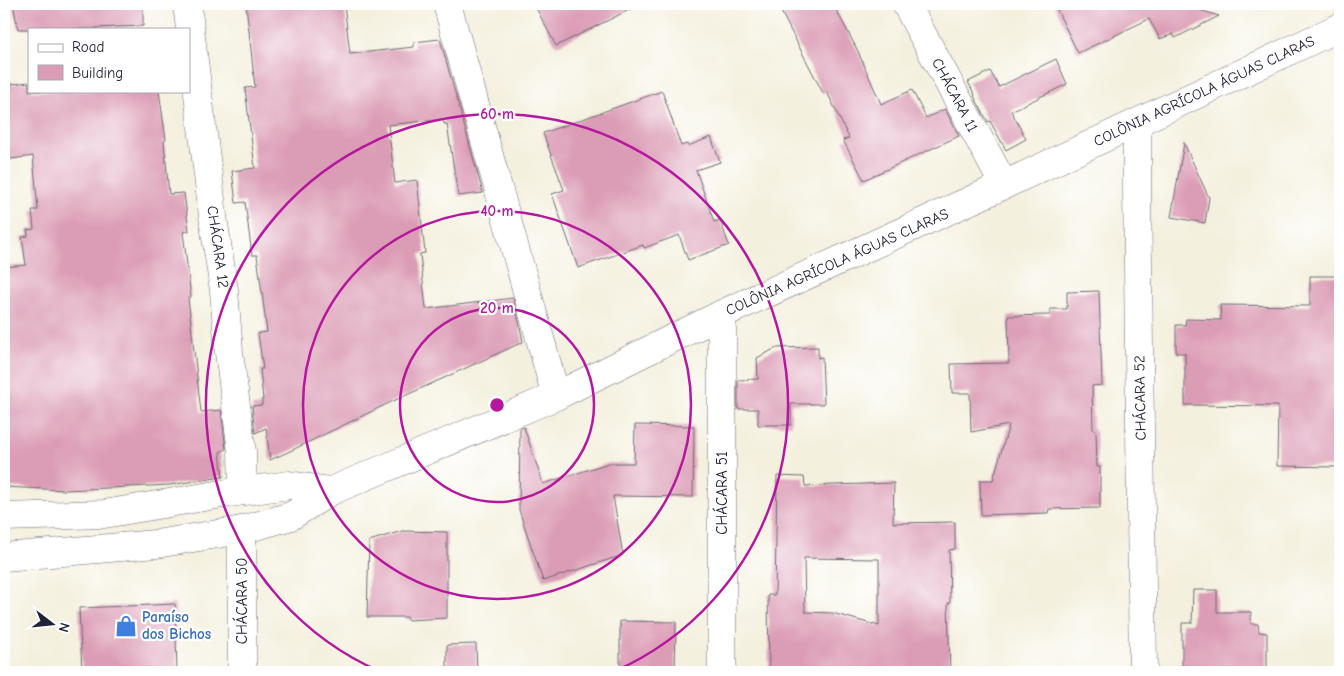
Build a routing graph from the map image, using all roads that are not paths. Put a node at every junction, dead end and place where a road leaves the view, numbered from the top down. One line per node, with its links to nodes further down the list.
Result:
1 (187, 4): 5 (street, CHÁCARA 12)
2 (447, 4): 10 (street)
3 (906, 4): 8 (street, CHÁCARA 11)
4 (1340, 27): 7 (street, COLÔNIA AGRÍCOLA ÁGUAS CLARAS)
5 (190, 28)
6 (190, 28): 12 (street, CHÁCARA 12)
7 (1137, 123): 8 (street, COLÔNIA AGRÍCOLA ÁGUAS CLARAS); 18 (street, CHÁCARA 52)
8 (1004, 185): 9 (street, COLÔNIA AGRÍCOLA ÁGUAS CLARAS)
9 (722, 314): 10 (street, COLÔNIA AGRÍCOLA ÁGUAS CLARAS); 17 (street, CHÁCARA 51)
10 (556, 396): 11 (street, COLÔNIA AGRÍCOLA ÁGUAS CLARAS)
11 (331, 491): 12 (street); 14 (street, COLÔNIA AGRÍCOLA ÁGUAS CLARAS)
12 (243, 492): 13 (street)
13 (4, 517)
14 (242, 530): 15 (street, COLÔNIA AGRÍCOLA ÁGUAS CLARAS); 16 (street, CHÁCARA 50)
15 (4, 557)
16 (242, 672)
17 (722, 672)
18 (1143, 672)

